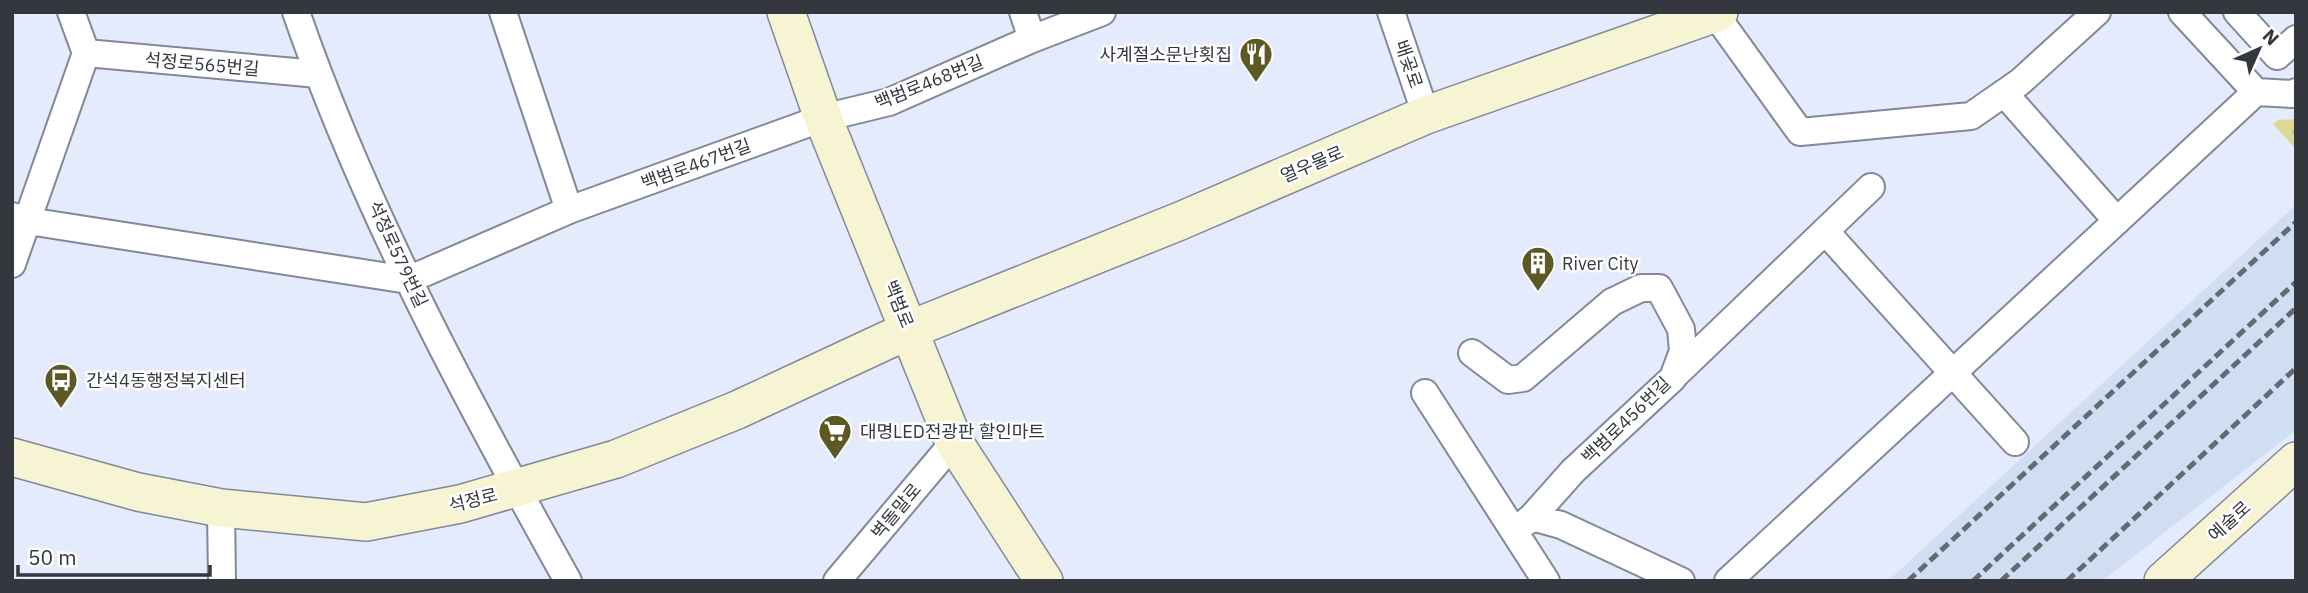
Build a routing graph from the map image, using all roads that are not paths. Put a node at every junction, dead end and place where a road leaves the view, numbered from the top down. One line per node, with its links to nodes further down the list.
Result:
1 (71, 12): 14 (street)
2 (296, 12): 15 (street, 석정로579번길)
3 (503, 12): 22 (street)
4 (786, 12): 20 (main road, 백범로)
5 (1023, 12): 12 (street)
6 (1102, 12): 12 (street, 백범로468번길)
7 (1391, 12): 19 (street, 배곶로)
8 (2098, 12): 18 (street)
9 (2182, 12): 16 (street)
10 (2237, 12): 13 (street)
11 (1717, 13): 18 (street); 19 (main road, 열우물로)
12 (1032, 39): 20 (street, 백범로468번길)
13 (2296, 39)
14 (86, 53): 15 (street, 석정로565번길); 23 (street)
15 (318, 74): 27 (street, 석정로579번길)
16 (2256, 92): 17 (street); 24 (street)
17 (2296, 92)
18 (2004, 93): 24 (street)
19 (1426, 115): 28 (main road, 열우물로)
20 (823, 118): 22 (street, 백범로467번길); 28 (main road, 백범로)
21 (1871, 187): 25 (street)
22 (569, 210): 27 (street, 백범로467번길)
23 (20, 218): 26 (street); 27 (street)
24 (2117, 221): 30 (street)
25 (1825, 231): 30 (street); 31 (street)
26 (12, 264)
27 (408, 279): 37 (street, 석정로579번길)
28 (909, 330): 33 (main road, 백범로); 37 (main road, 석정로)
29 (1472, 353): 31 (street, 백범로456번길)
30 (1953, 374): 34 (street); 46 (street)
31 (1673, 378): 39 (street, 백범로456번길)
32 (1425, 393): 39 (street)
33 (954, 442): 42 (street, 벽돌말로); 43 (main road, 백범로)
34 (2015, 442)
35 (12, 457): 38 (main road, 석정로)
36 (2296, 461): 47 (main road, 예술로)
37 (516, 488): 38 (main road, 석정로); 41 (street, 석정로579번길)
38 (221, 508): 40 (street)
39 (1523, 524): 44 (street); 45 (street)
40 (222, 581)
41 (568, 581)
42 (838, 581)
43 (1044, 581)
44 (1546, 581)
45 (1681, 581)
46 (1728, 581)
47 (2163, 581)

